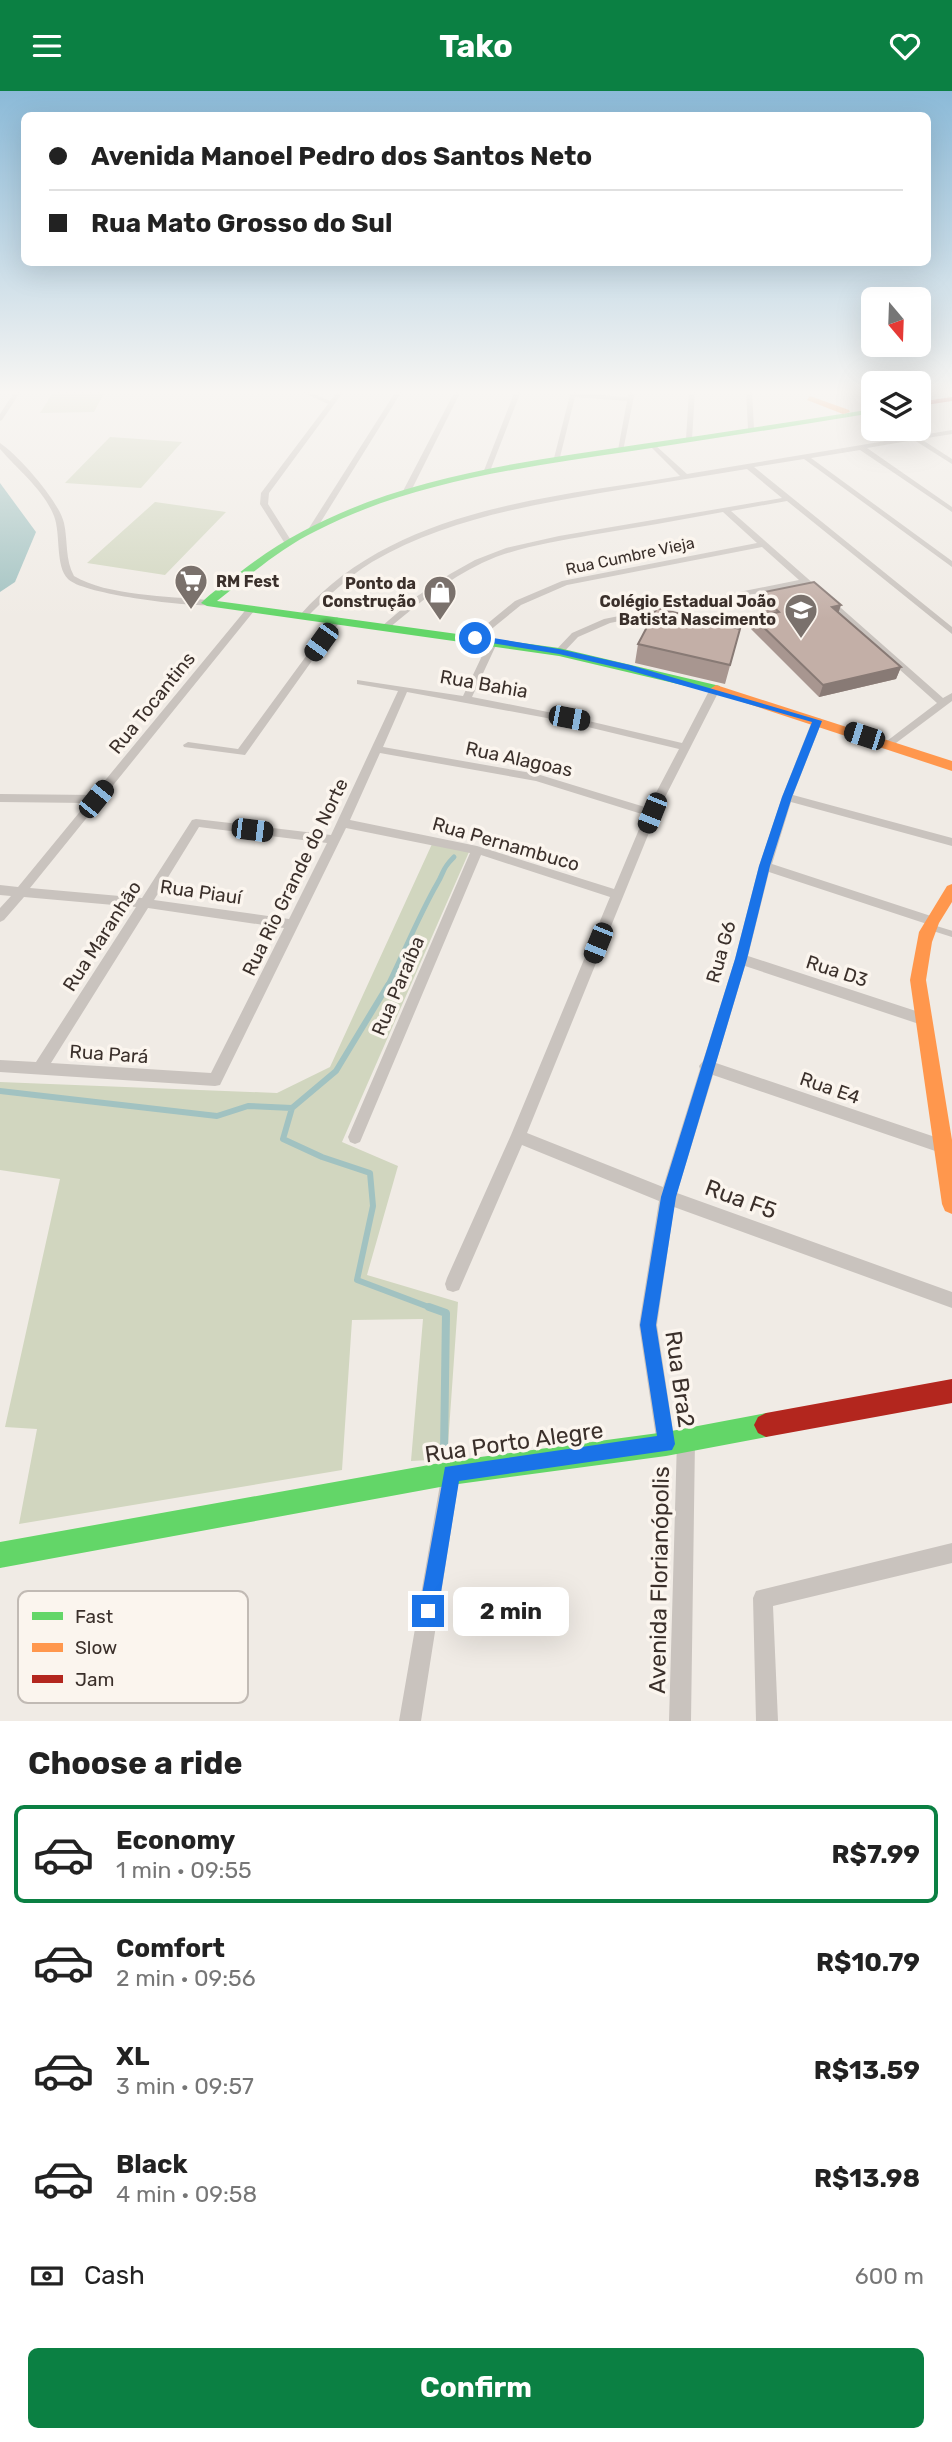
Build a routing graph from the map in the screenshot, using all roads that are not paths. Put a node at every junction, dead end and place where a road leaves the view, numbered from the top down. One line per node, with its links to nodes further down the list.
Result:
1 (19, 467): 22 (street)
2 (285, 467): 18 (street)
3 (351, 467): 17 (street)
4 (419, 467): 13 (street)
5 (488, 467): 11 (street)
6 (513, 467): 11 (street)
7 (675, 467): 12 (street)
8 (749, 467): 12 (street); 14 (street)
9 (820, 467): 20 (street)
10 (890, 467): 16 (street)
11 (486, 471): 13 (street)
12 (685, 477): 24 (street)
13 (407, 491): 17 (street)
14 (788, 499): 15 (street); 27 (street)
15 (725, 510): 19 (street); 26 (street)
16 (952, 510)
17 (313, 528): 18 (street)
18 (288, 542): 22 (street)
19 (763, 544): 21 (street); 28 (street, Rua Cumbre Vieja)
20 (952, 565)
21 (806, 581): 30 (street); 35 (street)
22 (207, 603): 23 (street)
23 (251, 609): 24 (street); 44 (street, Rua Tocantins)
24 (304, 615): 25 (street)
25 (337, 620): 26 (street); 38 (street)
26 (386, 626): 28 (street)
27 (952, 631)
28 (475, 638): 29 (street)
29 (493, 641): 30 (street); 34 (street)
30 (559, 652): 33 (street)
31 (360, 682): 32 (street, Rua Bahia)
32 (404, 689): 34 (street, Rua Bahia); 40 (street, Rua Rio Grande do Norte)
33 (715, 689): 36 (street); 39 (street)
34 (467, 698): 39 (street, Rua Bahia)
35 (948, 699): 37 (street)
36 (817, 721): 37 (street); 42 (street, Rua G6)
37 (888, 744): 41 (street)
38 (188, 745)
39 (683, 747): 45 (street)
40 (377, 750): 45 (street, Rua Alagoas); 46 (street, Rua Rio Grande do Norte)
41 (952, 767)
42 (787, 797): 48 (street); 50 (street, Rua G6)
43 (0, 798): 44 (street)
44 (96, 799): 53 (street, Rua Tocantins)
45 (652, 813): 54 (street)
46 (343, 823): 47 (street, Rua Rio Grande do Norte); 49 (street, Rua Pernambuco)
47 (335, 840): 55 (street, Rua Maranhão); 58 (street, Rua Rio Grande do Norte)
48 (952, 842)
49 (477, 850): 54 (street, Rua Pernambuco); 67 (street, Rua Paraíba)
50 (765, 866): 57 (street); 60 (street, Rua G6)
51 (0, 890): 53 (street, Rua Piauí)
52 (952, 890): 57 (street)
53 (23, 891): 55 (street, Rua Piauí); 56 (street, Rua Tocantins)
54 (618, 895): 66 (street)
55 (145, 903): 58 (street, Rua Piauí); 64 (street, Rua Maranhão)
56 (0, 917)
57 (929, 923): 59 (lane); 61 (street)
58 (291, 924): 65 (street, Rua Rio Grande do Norte)
59 (952, 934)
60 (741, 959): 61 (street, Rua D3); 63 (street, Rua G6)
61 (922, 1019): 68 (street)
62 (0, 1066): 64 (street, Rua Pará)
63 (706, 1066): 68 (street, Rua E4); 69 (street, Rua G6)
64 (39, 1069): 65 (street, Rua Pará)
65 (215, 1080)
66 (518, 1136): 69 (street, Rua F5); 71 (street)
67 (355, 1137)
68 (941, 1146): 70 (street)
69 (668, 1197): 72 (street, Rua F5); 74 (street, Rua Bra2)
70 (952, 1205)
71 (453, 1284)
72 (952, 1300)
73 (952, 1391): 74 (street, Rua Porto Alegre)
74 (676, 1442): 75 (street, Rua Porto Alegre); 79 (street, Avenida Florianópolis)
75 (452, 1473): 77 (street, Rua Porto Alegre); 78 (street)
76 (952, 1553): 80 (street)
77 (0, 1555)
78 (410, 1721)
79 (680, 1721)
80 (767, 1721)

